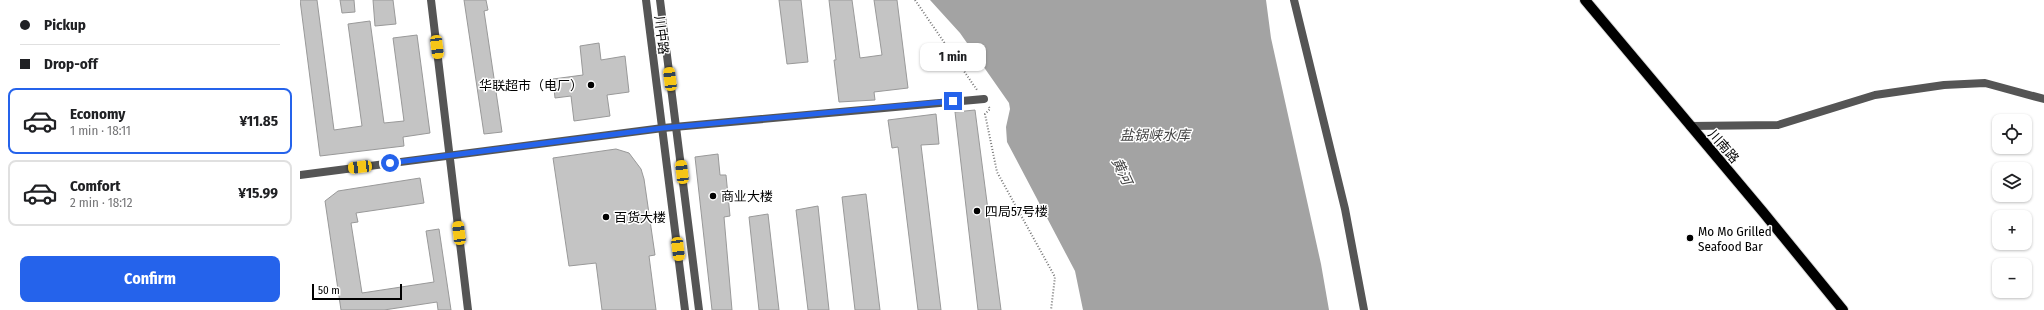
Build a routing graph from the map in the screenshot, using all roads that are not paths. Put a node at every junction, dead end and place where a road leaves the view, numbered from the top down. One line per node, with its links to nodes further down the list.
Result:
1 (431, 0): 11 (street)
2 (646, 0): 10 (street, 川中路)
3 (660, 0): 8 (street, 川中路)
4 (1294, 0): 16 (street)
5 (1585, 0): 9 (main road, 川南路)
6 (984, 99): 8 (street)
7 (2044, 99): 9 (street)
8 (676, 126): 10 (street); 15 (street, 川中路)
9 (1690, 126): 17 (main road, 川南路)
10 (663, 128): 11 (street); 14 (street, 川中路)
11 (450, 155): 12 (street); 13 (street)
12 (300, 174)
13 (468, 310)
14 (685, 310)
15 (699, 310)
16 (1364, 310)
17 (1843, 310)

